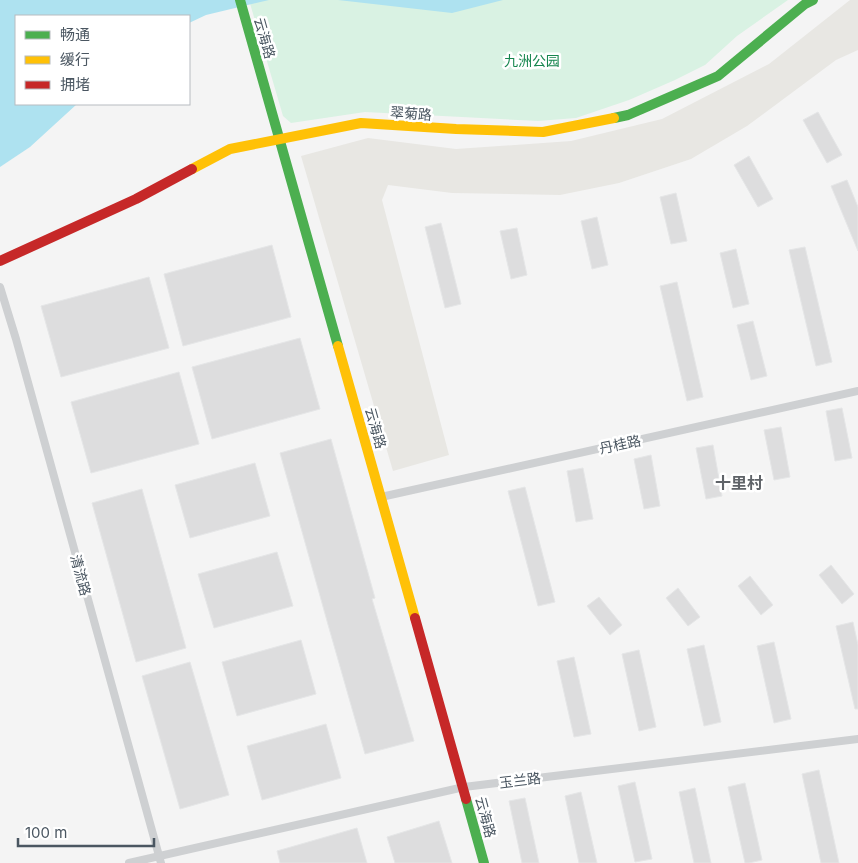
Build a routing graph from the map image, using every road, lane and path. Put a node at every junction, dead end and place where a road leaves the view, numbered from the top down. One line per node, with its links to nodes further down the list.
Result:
1 (240, 0): 3 (street, 云海路)
2 (813, 0): 3 (street, 翠菊路)
3 (279, 138): 4 (street, 翠菊路); 7 (street, 云海路)
4 (0, 260)
5 (0, 287): 10 (street, 清流路)
6 (858, 391): 7 (street, 丹桂路)
7 (381, 497): 9 (street, 云海路)
8 (858, 738): 9 (street, 玉兰路)
9 (464, 787): 10 (street, 玉兰路); 12 (street, 云海路)
10 (160, 860): 11 (street, 玉兰路)
11 (129, 863)
12 (484, 863)

